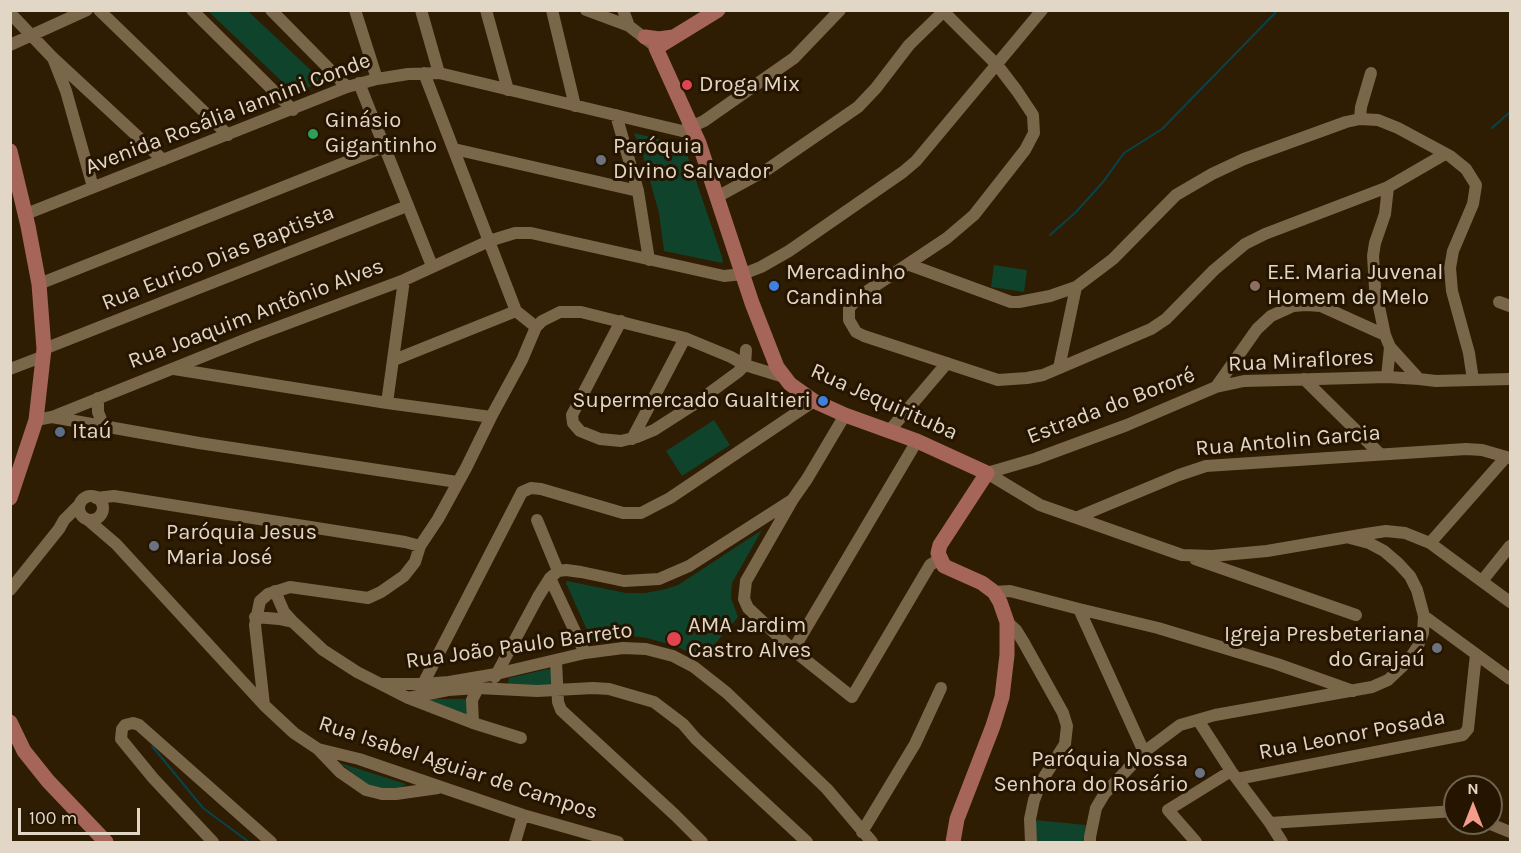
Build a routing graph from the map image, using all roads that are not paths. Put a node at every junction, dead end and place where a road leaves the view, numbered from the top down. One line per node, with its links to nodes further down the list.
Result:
1 (87, 10): 19 (street)
2 (99, 10): 39 (street)
3 (192, 10): 35 (street)
4 (271, 10): 18 (street)
5 (284, 10): 18 (street)
6 (355, 10): 29 (street)
7 (421, 10): 27 (street)
8 (486, 10): 32 (street)
9 (552, 10): 34 (street)
10 (586, 10): 17 (street, Rua Jequirituba)
11 (623, 10): 17 (street)
12 (718, 10): 20 (main road)
13 (840, 10): 38 (street)
14 (1042, 10): 25 (street)
15 (944, 11): 25 (street); 48 (street)
16 (10, 13): 19 (street)
17 (629, 26): 21 (street, Rua Jequirituba)
18 (289, 28): 31 (street)
19 (32, 34): 22 (street); 24 (street)
20 (676, 36): 21 (main road); 23 (main road)
21 (645, 37): 23 (street, Rua Jequirituba)
22 (10, 45)
23 (656, 48): 38 (main road, Rua Jequirituba)
24 (52, 57): 30 (street); 33 (street)
25 (998, 66): 53 (street); 55 (street)
26 (424, 73): 27 (street, Avenida Rosália Iannini Conde); 29 (street, Avenida Rosália Iannini Conde); 41 (street)
27 (439, 73): 32 (street, Avenida Rosália Iannini Conde)
28 (1371, 73): 37 (street)
29 (377, 79): 31 (street, Avenida Rosália Iannini Conde)
30 (78, 80): 33 (street); 44 (street)
31 (353, 85): 35 (street, Avenida Rosália Iannini Conde); 40 (street)
32 (508, 90): 34 (street, Avenida Rosália Iannini Conde)
33 (66, 91): 45 (street)
34 (575, 106): 36 (street, Avenida Rosália Iannini Conde)
35 (293, 110): 39 (street, Avenida Rosália Iannini Conde)
36 (616, 115): 38 (street, Avenida Rosália Iannini Conde); 47 (street)
37 (1360, 119): 43 (street); 58 (street)
38 (693, 127): 48 (main road, Rua Jequirituba)
39 (228, 135): 44 (street, Avenida Rosália Iannini Conde)
40 (384, 147): 49 (street); 57 (street)
41 (454, 148): 47 (street); 51 (street)
42 (10, 151): 50 (main road)
43 (1445, 154): 46 (street); 80 (street)
44 (163, 160): 45 (street, Avenida Rosália Iannini Conde)
45 (93, 187): 50 (street, Avenida Rosália Iannini Conde)
46 (1388, 187): 64 (street); 72 (street)
47 (639, 191): 52 (street)
48 (717, 197): 55 (main road, Rua Jequirituba)
49 (407, 206): 54 (street); 66 (street, Rua Eurico Dias Baptista)
50 (26, 213): 57 (main road)
51 (489, 241): 52 (street, Rua Joaquim Antônio Alves); 54 (street, Rua Joaquim Antônio Alves); 59 (street)
52 (649, 260): 55 (street, Rua Joaquim Antônio Alves)
53 (910, 265): 58 (street); 70 (street)
54 (432, 266): 56 (street, Rua Joaquim Antônio Alves)
55 (743, 274): 63 (main road, Rua Jequirituba)
56 (404, 280): 67 (street, Rua Joaquim Antônio Alves); 69 (street)
57 (39, 284): 66 (main road)
58 (1076, 287): 72 (street)
59 (516, 311): 61 (street); 69 (street)
60 (621, 321): 61 (street); 62 (street); 92 (street)
61 (536, 327): 88 (street)
62 (685, 338): 68 (street); 92 (street)
63 (765, 340): 65 (street); 76 (main road, Rua Jequirituba)
64 (1387, 341): 77 (street, Rua Miraflores); 79 (street, Estrada do Bororé); 82 (street, Estrada do Bororé)
65 (746, 350): 68 (street); 71 (street)
66 (44, 352): 73 (street, Rua Eurico Dias Baptista); 89 (main road)
67 (209, 354): 74 (street, Rua Joaquim Antônio Alves); 75 (street)
68 (731, 357): 71 (street)
69 (394, 360): 85 (street)
70 (947, 363): 72 (street); 91 (street)
71 (745, 365): 76 (street); 92 (street)
72 (1059, 368)
73 (10, 369)
74 (172, 369): 75 (street); 83 (street, Rua Joaquim Antônio Alves)
75 (214, 375): 85 (street)
76 (784, 377): 84 (main road, Rua Jequirituba)
77 (1387, 377): 78 (street, Rua Miraflores); 79 (street, Rua Miraflores)
78 (1304, 379): 82 (street, Rua Miraflores); 94 (street)
79 (1419, 379): 80 (street)
80 (1473, 380): 81 (street)
81 (1510, 380)
82 (1216, 387): 96 (street, Estrada do Bororé)
83 (98, 398): 87 (street, Rua Joaquim Antônio Alves); 90 (street)
84 (814, 401): 86 (main road, Rua Jequirituba); 130 (street)
85 (387, 403): 88 (street)
86 (845, 415): 91 (main road, Rua Jequirituba); 99 (street)
87 (52, 417): 89 (street, Rua Joaquim Antônio Alves); 90 (street)
88 (491, 417): 97 (street)
89 (36, 420): 98 (main road)
90 (104, 427): 97 (street)
91 (890, 430): 93 (main road, Rua Jequirituba)
92 (632, 439)
93 (917, 441): 96 (main road, Rua Jequirituba); 123 (street)
94 (1380, 454): 95 (street, Rua Antolin Garcia); 101 (street, Rua Antolin Garcia)
95 (1508, 457): 104 (street)
96 (987, 473): 101 (street, Rua Jequirituba); 108 (main road)
97 (457, 482): 105 (street)
98 (10, 498)
99 (793, 499): 110 (street); 123 (street)
100 (91, 511): 105 (street); 109 (street); 136 (street, Rua Isabel Aguiar de Campos)
101 (1078, 517): 107 (street, Rua Jequirituba)
102 (537, 520): 110 (street)
103 (1346, 537): 104 (street, Rua Jequirituba); 107 (street, Rua Jequirituba); 119 (street)
104 (1430, 543): 112 (street, Rua Jequirituba)
105 (420, 546): 114 (street)
106 (1510, 546): 112 (street)
107 (1182, 555): 118 (street)
108 (940, 559): 115 (main road); 123 (street)
109 (24, 572): 111 (street); 113 (street)
110 (554, 574): 124 (street); 127 (street)
111 (10, 578)
112 (1482, 582): 116 (street, Rua Jequirituba)
113 (10, 590)
114 (275, 591): 120 (street); 121 (street)
115 (994, 592): 117 (street); 122 (main road)
116 (1510, 602)
117 (1079, 609): 134 (street); 142 (street)
118 (1356, 615)
119 (1424, 616): 125 (street); 134 (street)
120 (255, 617): 121 (street); 136 (street)
121 (293, 622): 129 (street)
122 (1007, 622): 157 (main road); 158 (street)
123 (793, 650)
124 (585, 653): 126 (street, Rua João Paulo Barreto); 148 (street, Rua João Paulo Barreto)
125 (1476, 654): 128 (street); 143 (street, Rua Leonor Posada)
126 (556, 661): 127 (street, Rua João Paulo Barreto); 133 (street)
127 (496, 674): 130 (street, Rua João Paulo Barreto); 131 (street)
128 (1510, 679)
129 (383, 684): 130 (street, Rua João Paulo Barreto); 135 (street)
130 (423, 684)
131 (485, 688): 133 (street, Rua João Paulo Barreto); 135 (street, Rua João Paulo Barreto); 139 (street)
132 (941, 688): 148 (street)
133 (558, 690): 154 (street); 155 (street, Rua João Paulo Barreto)
134 (1354, 691): 137 (street)
135 (408, 698): 139 (street)
136 (264, 705): 141 (street, Rua Isabel Aguiar de Campos)
137 (1198, 720): 142 (street); 143 (street)
138 (10, 722): 149 (main road)
139 (472, 723): 140 (street)
140 (521, 738)
141 (318, 749): 144 (street, Rua Isabel Aguiar de Campos); 144 (street)
142 (1144, 752): 159 (street)
143 (1234, 775): 147 (street); 160 (street)
144 (439, 787): 146 (street, Rua Isabel Aguiar de Campos)
145 (1443, 812): 147 (street)
146 (524, 815): 152 (street); 153 (street, Rua Isabel Aguiar de Campos)
147 (1270, 822): 161 (street)
148 (862, 832): 156 (street, Rua João Paulo Barreto)
149 (98, 840)
150 (213, 843): 151 (street)
151 (271, 843)
152 (515, 843)
153 (618, 843)
154 (702, 843)
155 (807, 843)
156 (872, 843)
157 (953, 843)
158 (1031, 843)
159 (1090, 843)
160 (1196, 843)
161 (1282, 843)

